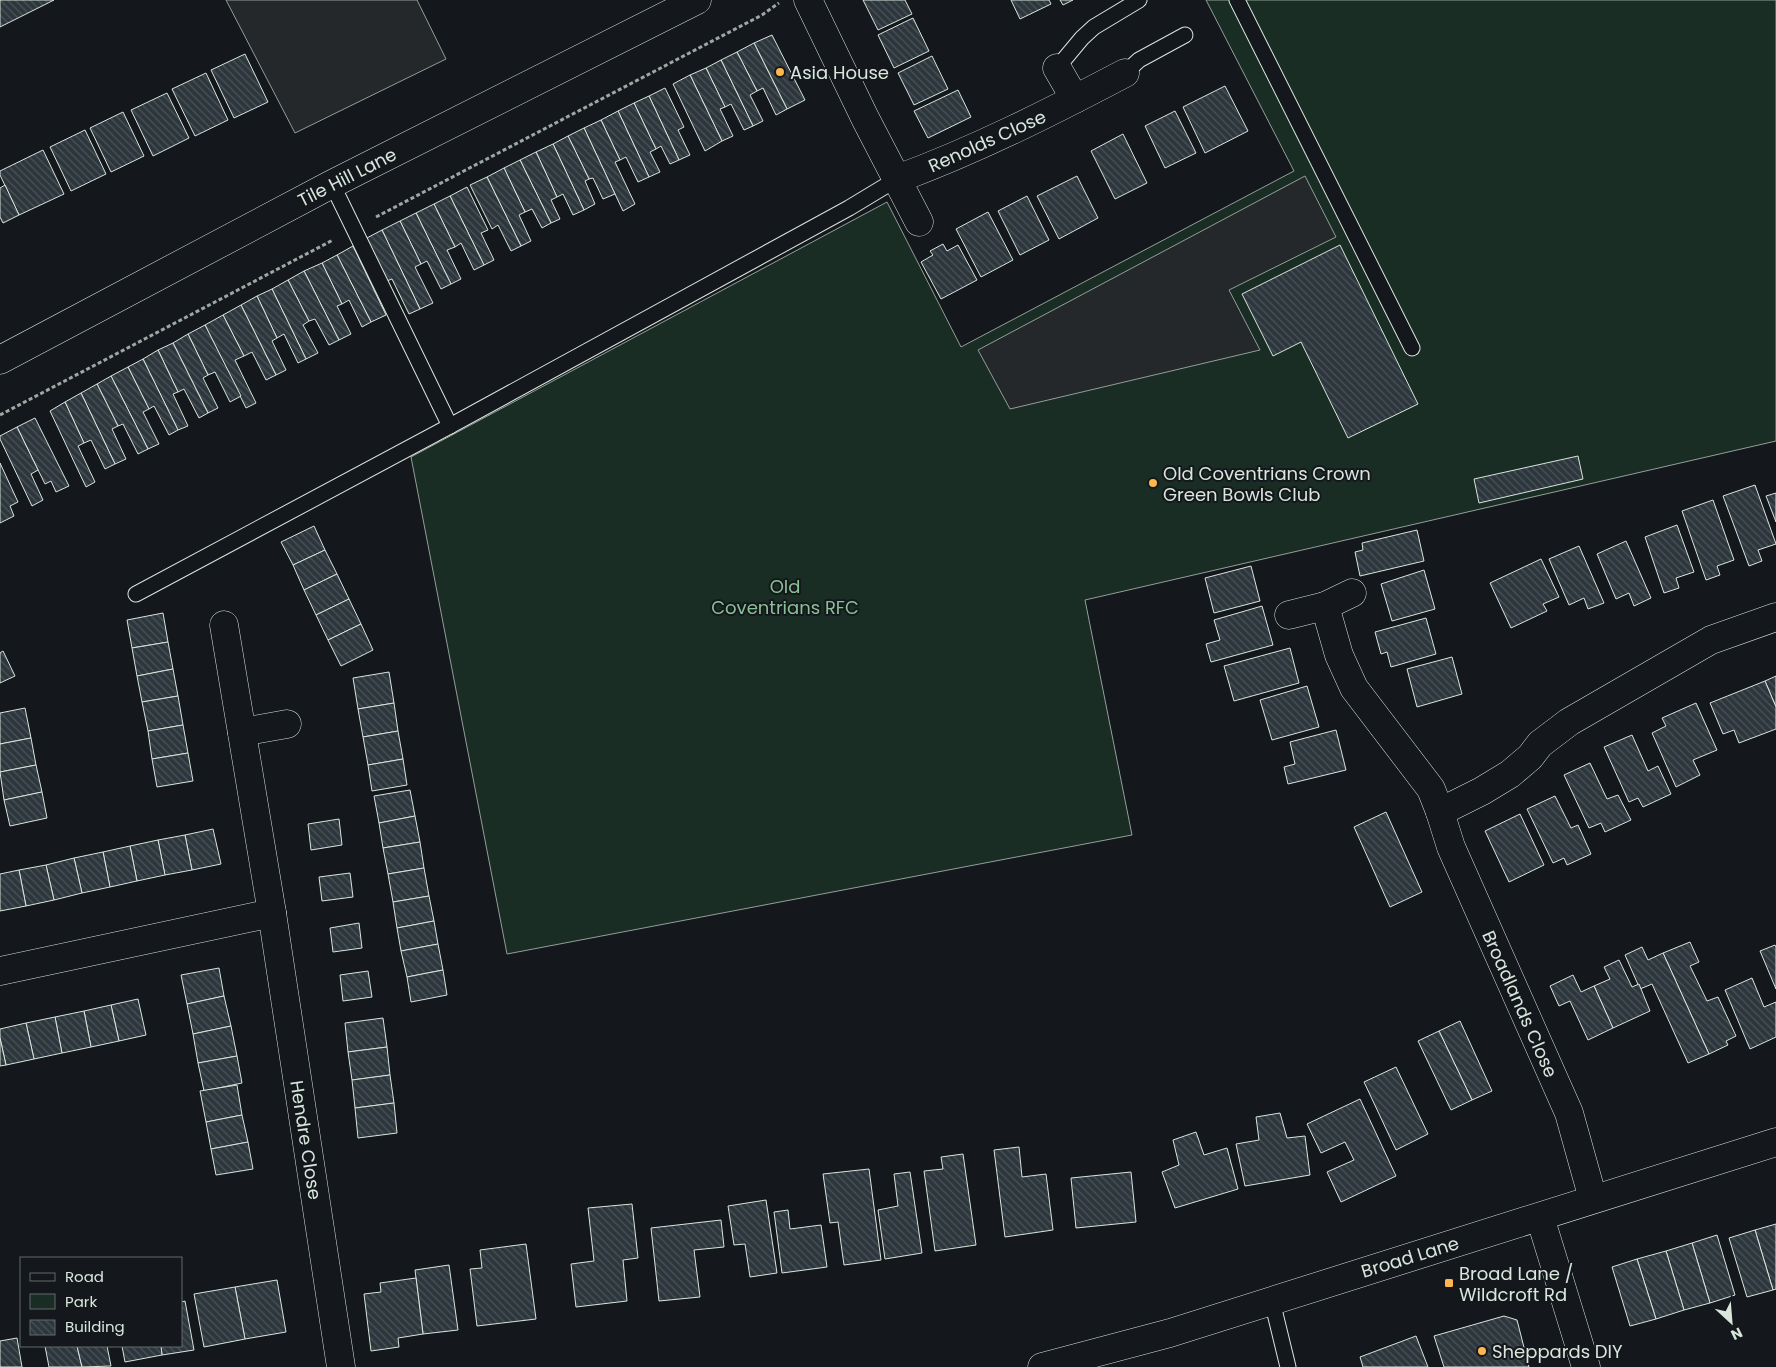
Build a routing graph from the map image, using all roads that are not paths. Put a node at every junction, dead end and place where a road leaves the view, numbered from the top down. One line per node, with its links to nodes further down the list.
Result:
1 (697, 0): 10 (street, Tile Hill Lane)
2 (808, 0): 9 (street)
3 (1139, 0): 6 (lane)
4 (1238, 0): 12 (lane)
5 (1184, 35): 7 (lane)
6 (1057, 68): 8 (street)
7 (1125, 73): 8 (street, Renolds Close)
8 (1075, 99): 9 (street, Renolds Close)
9 (897, 179): 11 (street); 14 (lane)
10 (332, 184): 13 (street, Tile Hill Lane); 14 (lane)
11 (919, 222)
12 (1412, 348)
13 (0, 360)
14 (450, 426): 16 (lane)
15 (1352, 593): 17 (street)
16 (136, 594)
17 (1325, 606): 18 (street); 23 (street, Broadlands Close)
18 (1289, 615)
19 (1776, 617): 23 (street)
20 (224, 624): 22 (street, Hendre Close)
21 (287, 724): 22 (street)
22 (242, 732): 24 (street, Hendre Close)
23 (1440, 812): 27 (street, Broadlands Close)
24 (272, 913): 25 (street); 30 (street, Hendre Close)
25 (0, 971)
26 (1776, 1142): 27 (street, Broad Lane)
27 (1594, 1199): 28 (street, Broad Lane)
28 (1540, 1217): 29 (street, Broad Lane); 33 (street)
29 (1272, 1301): 31 (street, Broad Lane); 32 (lane)
30 (341, 1367)
31 (1042, 1367)
32 (1288, 1367)
33 (1586, 1367)

